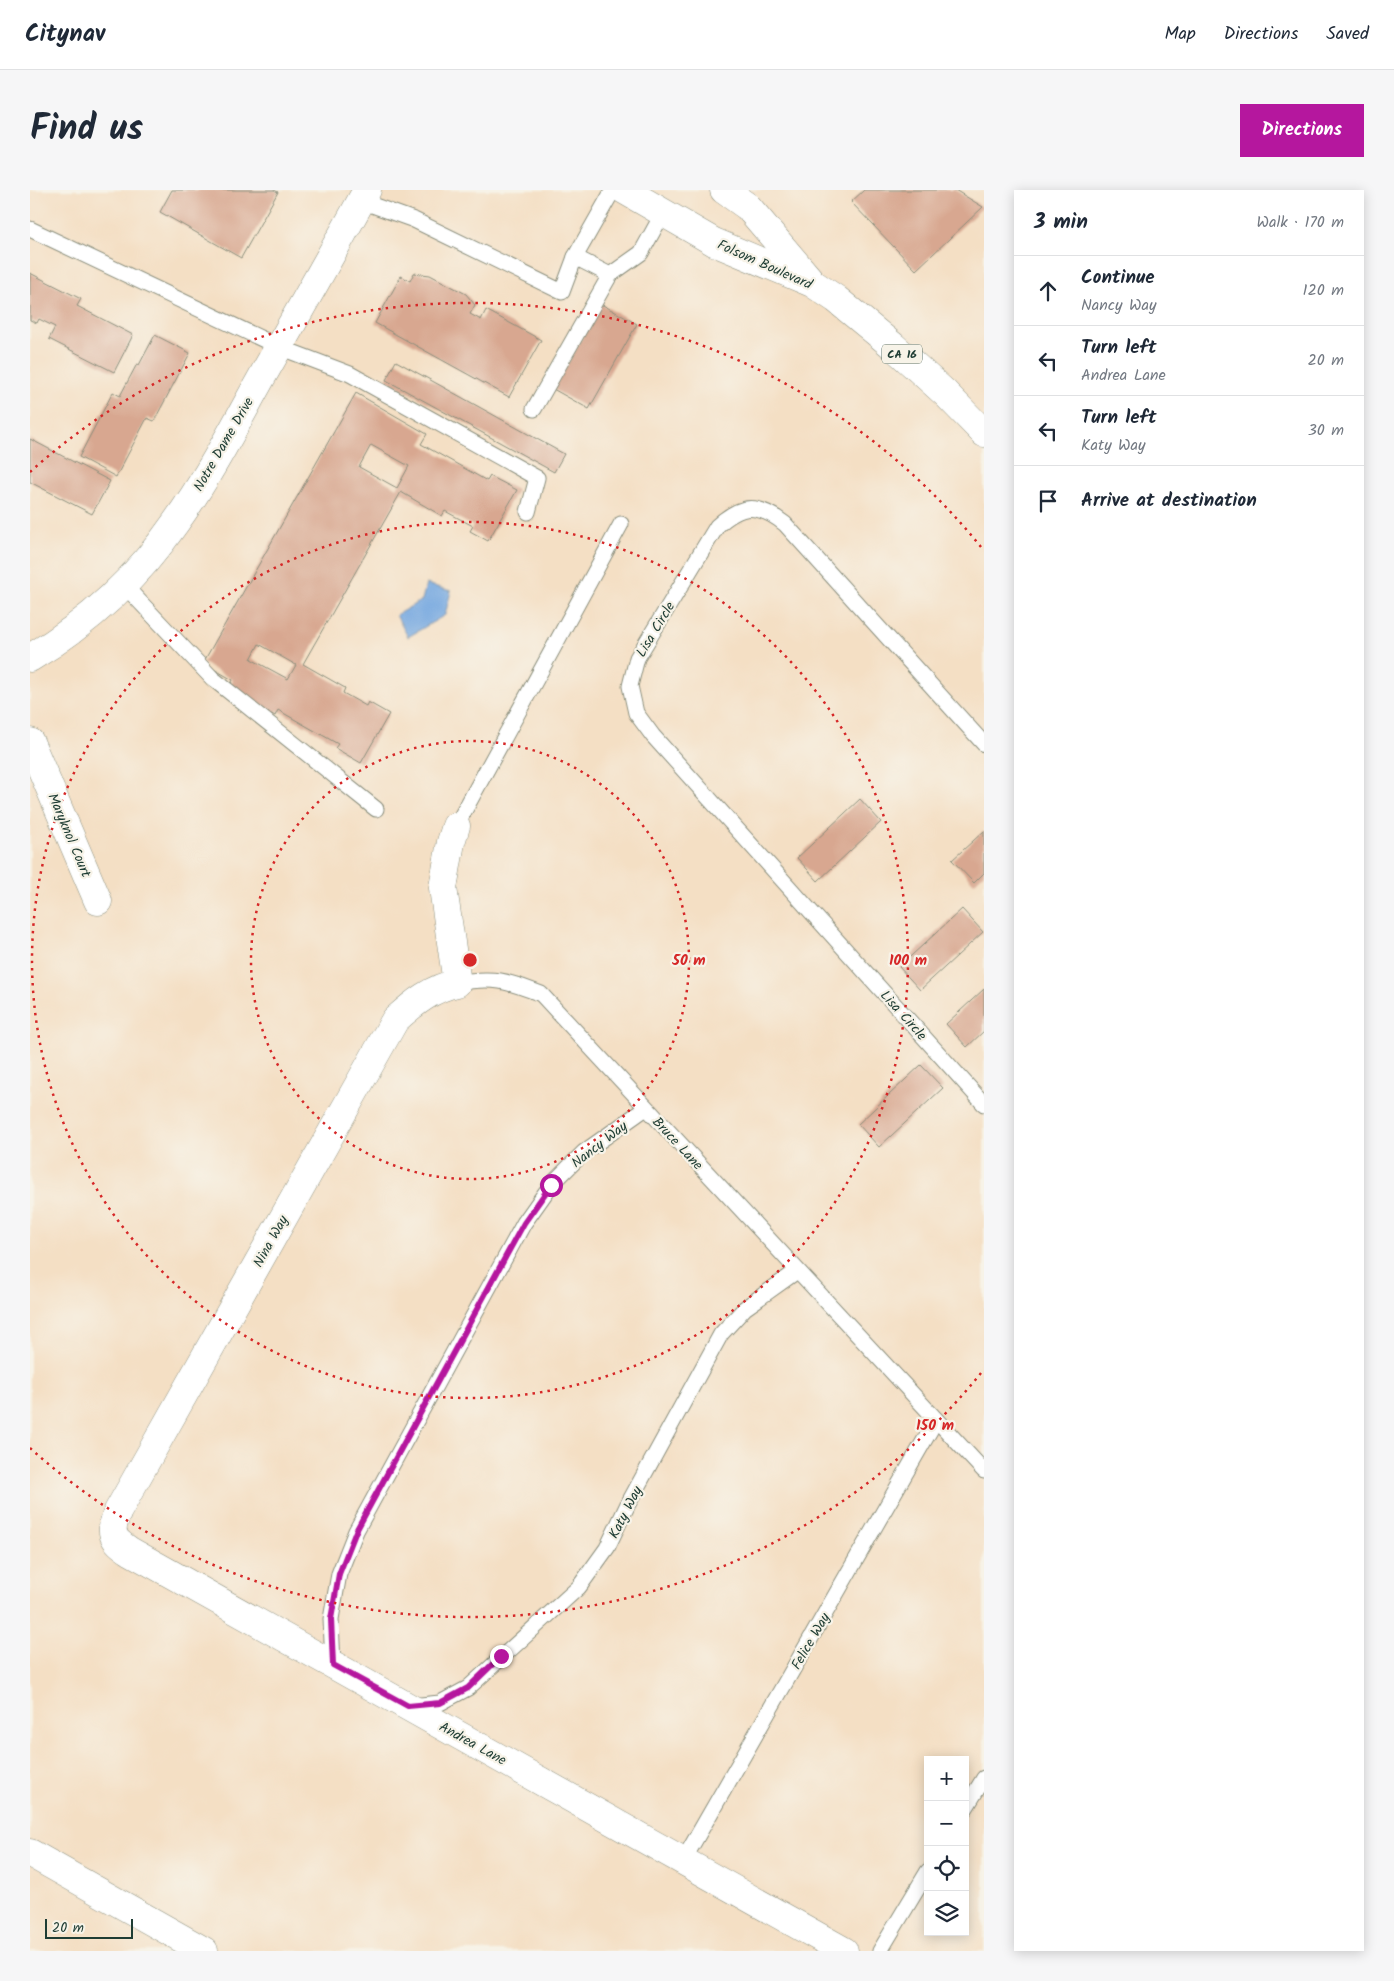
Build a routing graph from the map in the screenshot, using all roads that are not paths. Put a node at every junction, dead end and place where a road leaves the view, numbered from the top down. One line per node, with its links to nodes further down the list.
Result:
1 (613, 190): 7 (lane)
2 (624, 190): 5 (street, Folsom Boulevard / CA 16)
3 (724, 190): 9 (street)
4 (364, 196): 7 (lane); 10 (street, Notre Dame Drive)
5 (663, 213): 8 (lane); 9 (street, Folsom Boulevard / CA 16)
6 (30, 229): 10 (lane)
7 (575, 257): 8 (lane)
8 (610, 275): 11 (lane)
9 (812, 283): 12 (street, Folsom Boulevard / CA 16)
10 (279, 347): 13 (lane); 15 (street, Notre Dame Drive)
11 (534, 409)
12 (980, 422)
13 (528, 512)
14 (621, 524): 20 (lane)
15 (123, 584): 16 (street, Notre Dame Drive); 19 (lane)
16 (30, 658)
17 (30, 742): 21 (street, Maryknol Court)
18 (984, 744): 23 (lane, Lisa Circle)
19 (376, 809)
20 (456, 826): 22 (street)
21 (98, 901)
22 (457, 983): 24 (lane, Bruce Lane); 28 (street, Nina Way)
23 (984, 1104)
24 (646, 1108): 25 (lane, Bruce Lane); 29 (lane, Nancy Way)
25 (797, 1271): 26 (lane, Bruce Lane); 30 (lane, Katy Way)
26 (936, 1420): 27 (lane, Bruce Lane); 34 (lane, Felice Way)
27 (984, 1471)
28 (112, 1526): 29 (street, Andrea Lane)
29 (333, 1665): 30 (street, Andrea Lane)
30 (408, 1706): 34 (street, Andrea Lane)
31 (984, 1778): 32 (lane)
32 (969, 1802)
33 (30, 1853): 36 (street)
34 (684, 1861): 37 (street, Andrea Lane)
35 (924, 1878): 38 (lane)
36 (204, 1951)
37 (844, 1951)
38 (880, 1951)

